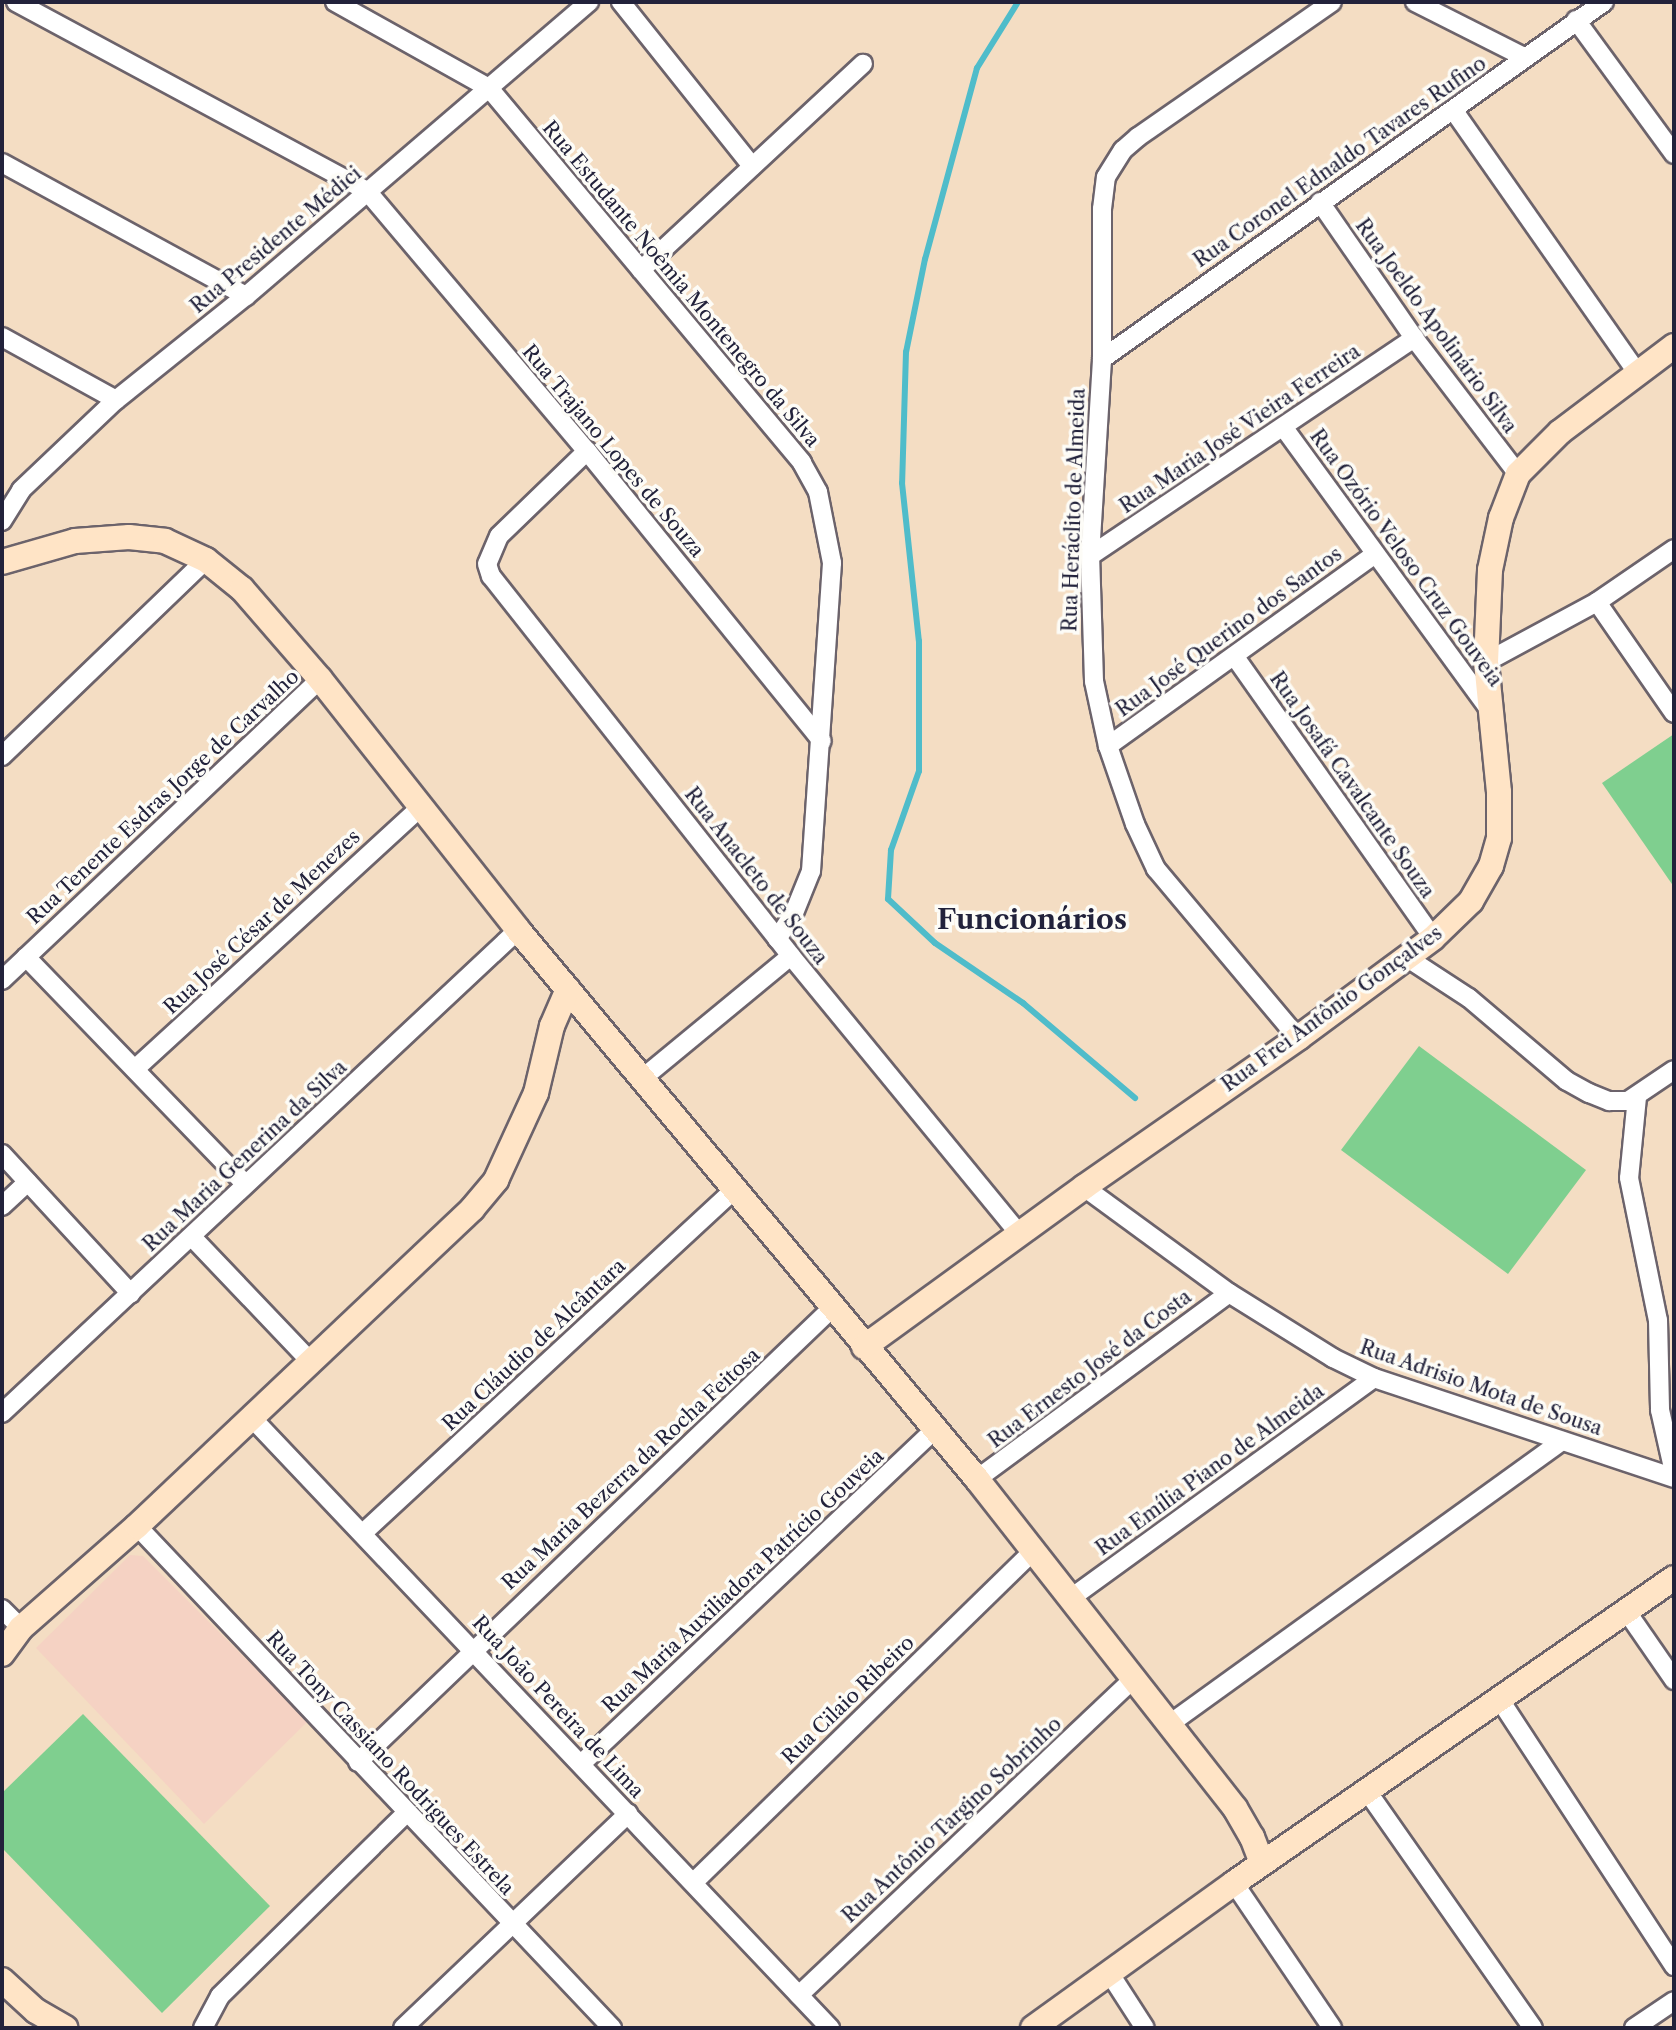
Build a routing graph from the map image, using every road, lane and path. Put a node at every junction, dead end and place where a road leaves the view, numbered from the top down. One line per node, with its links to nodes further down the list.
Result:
1 (16, 2): 16 (street)
2 (335, 2): 11 (street)
3 (589, 2): 11 (street, Rua Presidente Médici)
4 (621, 2): 15 (street)
5 (1332, 2): 23 (street, Rua Heráclito de Almeida)
6 (1415, 2): 9 (street)
7 (1596, 3): 8 (street, Rua Coronel Ednaldo Tavares Rufino)
8 (1576, 20): 9 (street, Rua Coronel Ednaldo Tavares Rufino); 13 (street)
9 (1524, 57): 12 (street, Rua Coronel Ednaldo Tavares Rufino)
10 (863, 64): 15 (street)
11 (489, 88): 16 (street, Rua Presidente Médici); 18 (street, Rua Estudante Noêmia Montenegro da Silva)
12 (1454, 111): 17 (street, Rua Coronel Ednaldo Tavares Rufino); 24 (street)
13 (1674, 154)
14 (2, 163): 19 (street)
15 (752, 166): 18 (street)
16 (367, 191): 19 (street, Rua Presidente Médici); 27 (street, Rua Trajano Lopes de Souza)
17 (1320, 202): 21 (street, Rua Joeldo Apolinário Silva); 23 (street, Rua Coronel Ednaldo Tavares Rufino)
18 (641, 270): 41 (street, Rua Estudante Noêmia Montenegro da Silva)
19 (246, 296): 25 (street, Rua Presidente Médici)
20 (2, 337): 25 (street)
21 (1414, 338): 26 (street, Rua Maria José Vieira Ferreira); 28 (street, Rua Joeldo Apolinário Silva)
22 (1674, 346): 24 (street, Rua Frei Antônio Gonçalves)
23 (1102, 359): 32 (street, Rua Heráclito de Almeida)
24 (1637, 372): 28 (street, Rua Frei Antônio Gonçalves)
25 (116, 400): 29 (street, Rua Presidente Médici)
26 (1284, 428): 31 (street, Rua Ozório Veloso Cruz Gouveia); 32 (street, Rua Maria José Vieira Ferreira)
27 (587, 451): 41 (street, Rua Trajano Lopes de Souza); 47 (street, Rua Anacleto de Souza)
28 (1518, 474): 37 (street, Rua Frei Antônio Gonçalves)
29 (2, 521)
30 (1674, 549): 35 (street)
31 (1375, 554): 36 (street, Rua José Querino dos Santos); 39 (street, Rua Ozório Veloso Cruz Gouveia)
32 (1090, 556): 42 (street, Rua Heráclito de Almeida)
33 (206, 560): 34 (street); 38 (street); 43 (street)
34 (2, 561)
35 (1597, 602): 37 (street); 40 (street)
36 (1235, 657): 42 (street, Rua José Querino dos Santos); 46 (street, Rua Josafá Cavalcante Souza)
37 (1486, 662): 39 (street, Rua Frei Antônio Gonçalves)
38 (320, 679): 44 (street); 49 (street, Rua Tenente Esdras Jorge de Carvalho)
39 (1493, 713): 46 (street, Rua Frei Antônio Gonçalves)
40 (1674, 713)
41 (822, 741): 47 (street, Rua Estudante Noêmia Montenegro da Silva)
42 (1108, 746): 53 (street, Rua Heráclito de Almeida)
43 (2, 756)
44 (420, 808): 45 (street); 54 (street, Rua José César de Menezes)
45 (518, 930): 52 (street); 60 (street, Rua Maria Generina da Silva)
46 (1433, 938): 50 (street, Rua Frei Antônio Gonçalves)
47 (777, 939): 48 (street, Rua Anacleto de Souza)
48 (791, 956): 56 (street); 64 (street, Rua Anacleto de Souza)
49 (26, 957): 51 (street, Rua Tenente Esdras Jorge de Carvalho); 54 (street)
50 (1406, 957): 53 (street, Rua Frei Antônio Gonçalves); 57 (street)
51 (2, 980)
52 (568, 989): 56 (street); 70 (street)
53 (1298, 1038): 61 (street, Rua Frei Antônio Gonçalves)
54 (135, 1069): 60 (street)
55 (1674, 1070): 57 (street)
56 (644, 1077): 62 (street)
57 (1637, 1097): 76 (street)
58 (2, 1154): 59 (street)
59 (28, 1182): 63 (street); 67 (street)
60 (245, 1184): 65 (street, Rua Maria Generina da Silva)
61 (1084, 1187): 64 (street, Rua Frei Antônio Gonçalves); 66 (street, Rua Adrisio Mota de Sousa)
62 (736, 1188): 68 (street); 79 (street, Rua Cláudio de Alcântara)
63 (2, 1206)
64 (1019, 1234): 69 (street, Rua Frei Antônio Gonçalves)
65 (192, 1237): 67 (street, Rua Maria Generina da Silva); 70 (street)
66 (1229, 1293): 71 (street, Rua Adrisio Mota de Sousa); 77 (street, Rua Ernesto José da Costa)
67 (131, 1294): 72 (street, Rua Maria Generina da Silva)
68 (831, 1309): 69 (street); 86 (street, Rua Maria Bezerra da Rocha Feitosa)
69 (864, 1347): 74 (street)
70 (311, 1362): 73 (street)
71 (1374, 1378): 75 (street, Rua Adrisio Mota de Sousa); 82 (street, Rua Emília Piano de Almeida)
72 (2, 1413)
73 (251, 1417): 78 (street); 79 (street, Rua João Pereira de Lima)
74 (935, 1429): 77 (street); 93 (street, Rua Maria Auxiliadora Patrício Gouveia)
75 (1562, 1441): 76 (street, Rua Adrisio Mota de Sousa); 91 (street)
76 (1674, 1475)
77 (977, 1479): 80 (street)
78 (137, 1526): 85 (street); 92 (street, Rua Tony Cassiano Rodrigues Estrela)
79 (363, 1533): 86 (street, Rua João Pereira de Lima)
80 (1034, 1550): 82 (street); 98 (street, Rua Cilaio Ribeiro)
81 (1674, 1578): 84 (street)
82 (1071, 1598): 88 (street)
83 (2, 1609): 85 (street)
84 (1627, 1612): 89 (street); 90 (street)
85 (21, 1628): 87 (street)
86 (473, 1649): 92 (street, Rua Maria Bezerra da Rocha Feitosa); 93 (street, Rua João Pereira de Lima)
87 (2, 1654)
88 (1135, 1677): 91 (street); 104 (street, Rua Antônio Targino Sobrinho)
89 (1674, 1680)
90 (1500, 1700): 94 (street); 101 (street)
91 (1171, 1723): 97 (street)
92 (358, 1762): 95 (street, Rua Tony Cassiano Rodrigues Estrela)
93 (581, 1764): 96 (street, Rua João Pereira de Lima)
94 (1367, 1791): 97 (street); 114 (street)
95 (406, 1813): 100 (street, Rua Tony Cassiano Rodrigues Estrela); 107 (street)
96 (628, 1814): 98 (street, Rua João Pereira de Lima); 100 (street)
97 (1262, 1863): 99 (street)
98 (694, 1882): 104 (street, Rua João Pereira de Lima)
99 (1234, 1883): 102 (street); 113 (street)
100 (512, 1925): 108 (street); 109 (street, Rua Tony Cassiano Rodrigues Estrela)
101 (1674, 1966)
102 (1110, 1974): 111 (street); 112 (street)
103 (2, 1980): 106 (street)
104 (799, 1995): 110 (street, Rua João Pereira de Lima)
105 (1674, 2001): 115 (street)
106 (65, 2028)
107 (203, 2028)
108 (403, 2028)
109 (612, 2028)
110 (830, 2028)
111 (1033, 2028)
112 (1145, 2028)
113 (1332, 2028)
114 (1533, 2028)
115 (1634, 2028)

